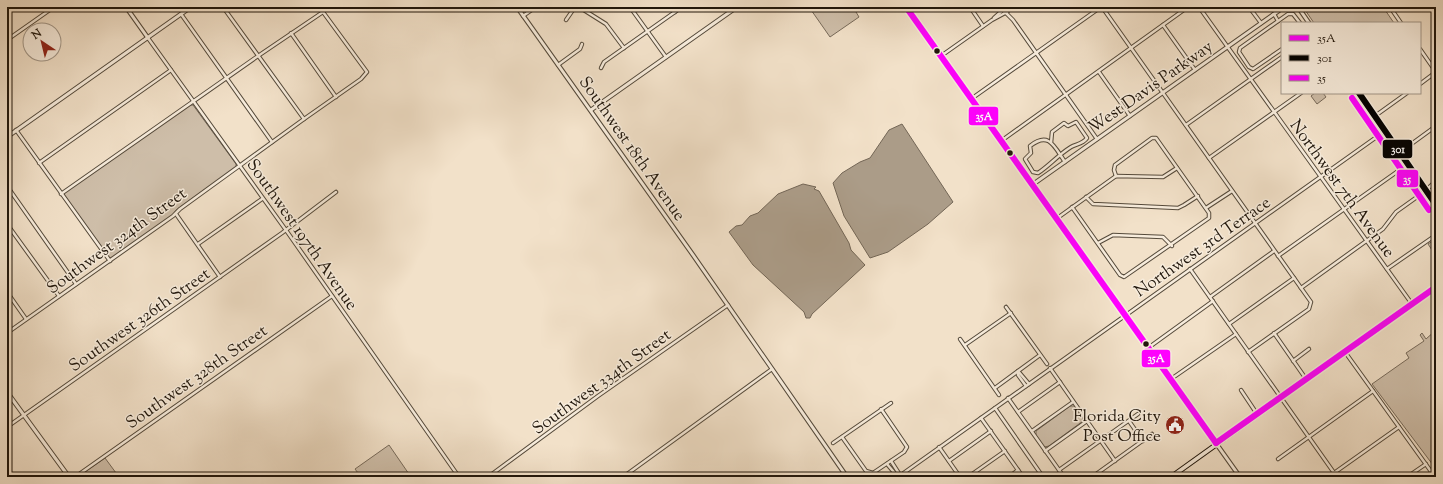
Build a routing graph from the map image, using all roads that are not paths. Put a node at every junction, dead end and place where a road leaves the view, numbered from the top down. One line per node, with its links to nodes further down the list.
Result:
1 (54, 7): 42 (street)
2 (126, 7): 41 (street, Southwest 197th Avenue)
3 (191, 7): 26 (street)
4 (223, 7): 50 (street)
5 (517, 7): 28 (street, Southwest 18th Avenue)
6 (536, 7): 28 (street)
7 (575, 7): 29 (street)
8 (579, 7): 45 (street)
9 (630, 7): 39 (street)
10 (672, 7): 24 (street)
11 (682, 7): 24 (street)
12 (737, 7): 52 (street)
13 (907, 7): 51 (street)
14 (970, 7): 38 (street)
15 (1012, 7): 23 (street)
16 (1102, 7): 46 (street); 49 (street)
17 (1188, 7): 37 (street)
18 (1200, 7): 44 (street, Northwest 7th Avenue)
19 (1249, 7): 36 (street)
20 (1284, 7): 27 (street, West Davis Parkway)
21 (1298, 7): 34 (street)
22 (1390, 7): 35 (street)
23 (1005, 9): 25 (street); 30 (street); 31 (street)
24 (675, 12): 39 (street)
25 (1006, 13): 30 (street); 31 (street)
26 (181, 14): 41 (street); 62 (street)
27 (1274, 14): 32 (street); 36 (street, West Davis Parkway)
28 (523, 16): 54 (street, Southwest 18th Avenue)
29 (566, 20)
30 (992, 20): 38 (street)
31 (1013, 20): 49 (street)
32 (1278, 21): 33 (street); 55 (street)
33 (1299, 22)
34 (1308, 22)
35 (1400, 22)
36 (1261, 23): 44 (street, West Davis Parkway)
37 (1163, 25): 46 (street); 58 (street)
38 (983, 26): 51 (street)
39 (648, 31): 45 (street); 52 (street)
40 (291, 33): 50 (street); 70 (street); 70 (street, Southwest 324th Street)
41 (148, 38): 57 (street, Southwest 197th Avenue); 80 (street)
42 (7, 40)
43 (582, 44): 54 (street)
44 (1228, 47): 58 (street, West Davis Parkway); 63 (street, Northwest 7th Avenue)
45 (624, 48): 56 (street)
46 (1131, 48): 60 (street); 65 (street)
47 (1281, 50): 55 (street)
48 (1421, 50): 61 (street)
49 (1036, 53): 69 (street); 71 (street)
50 (258, 56): 62 (street); 77 (street)
51 (941, 56): 71 (street)
52 (666, 57): 73 (street)
53 (1281, 58): 59 (street)
54 (558, 65): 73 (street, Southwest 18th Avenue)
55 (1259, 65): 59 (street)
56 (601, 68)
57 (171, 70): 72 (street, Southwest 197th Avenue); 91 (street)
58 (1195, 70): 65 (street, West Davis Parkway)
59 (1263, 71): 63 (street)
60 (1099, 72): 69 (street); 75 (street)
61 (1436, 72): 64 (street)
62 (226, 78): 72 (street); 84 (street)
63 (1250, 80): 74 (street, Northwest 7th Avenue); 78 (street)
64 (1421, 83)
65 (1162, 93): 75 (street, West Davis Parkway); 78 (street)
66 (1300, 94): 74 (street)
67 (1360, 94): 76 (street)
68 (1406, 94): 76 (street)
69 (1067, 96): 83 (street); 85 (street)
70 (336, 97): 77 (street, Southwest 324th Street)
71 (971, 99): 85 (street)
72 (193, 101): 93 (street, Southwest 197th Avenue); 103 (street)
73 (591, 110): 136 (street, Southwest 18th Avenue)
74 (1274, 112): 89 (street); 96 (street, Northwest 7th Avenue)
75 (1130, 116): 83 (street, West Davis Parkway)
76 (1375, 116): 81 (street)
77 (304, 120): 84 (street, Southwest 324th Street)
78 (1186, 125): 89 (street)
79 (1436, 126): 87 (street)
80 (16, 130): 82 (street); 91 (street)
81 (1385, 131): 87 (street); 96 (street, Northwest 3rd Terrace)
82 (7, 137)
83 (1097, 139): 90 (street, West Davis Parkway)
84 (272, 142): 93 (street, Southwest 324th Street)
85 (1001, 142): 98 (street)
86 (1052, 142): 88 (street); 88 (street); 88 (street)
87 (1399, 153): 92 (street)
88 (1060, 155): 90 (street)
89 (1209, 158): 101 (street)
90 (1065, 162): 98 (street, West Davis Parkway)
91 (39, 163): 103 (street)
92 (1408, 164): 100 (street); 110 (street)
93 (239, 166): 106 (street, Southwest 197th Avenue); 111 (street, Southwest 324th Street)
94 (1177, 168): 95 (street); 95 (street); 104 (street)
95 (1116, 176): 105 (street)
96 (1320, 178): 110 (street, Northwest 7th Avenue); 113 (street, Northwest 3rd Terrace)
97 (1436, 181): 100 (street)
98 (1032, 185): 112 (street)
99 (7, 186): 128 (street)
100 (1426, 190): 107 (street); 117 (street)
101 (1232, 191): 109 (street); 113 (street)
102 (336, 192): 115 (street, Southwest 326th Street)
103 (61, 194): 123 (street)
104 (1198, 196): 105 (street); 109 (street)
105 (1086, 197): 108 (street)
106 (262, 199): 115 (street, Southwest 197th Avenue); 119 (street)
107 (1436, 205)
108 (1072, 207): 112 (street); 118 (street)
109 (1206, 208): 120 (street)
110 (1344, 209): 117 (street, Northwest 7th Avenue); 122 (street)
111 (176, 214): 119 (street); 123 (street, Southwest 324th Street)
112 (1056, 219): 140 (street)
113 (1255, 223): 121 (street); 124 (street, Northwest 3rd Terrace)
114 (7, 224): 132 (street)
115 (285, 230): 126 (street, Southwest 326th Street); 133 (street, Southwest 197th Avenue)
116 (1436, 235): 125 (street)
117 (1367, 241): 125 (street, Northwest 7th Avenue); 129 (street)
118 (1098, 243): 120 (street); 120 (street)
119 (198, 244): 126 (street)
120 (1172, 246)
121 (1274, 251): 122 (street); 134 (street)
122 (1278, 256): 127 (street)
123 (110, 261): 128 (street, Southwest 324th Street)
124 (1190, 269): 134 (street); 140 (street, Northwest 3rd Terrace)
125 (1387, 269): 137 (street, Northwest 7th Avenue)
126 (220, 277): 176 (street, Southwest 326th Street)
127 (1294, 278): 129 (street); 142 (street)
128 (76, 284): 132 (street, Southwest 324th Street)
129 (1301, 288): 145 (street)
130 (1436, 288): 137 (main road)
131 (7, 292): 141 (street)
132 (59, 296): 141 (street, Southwest 324th Street)
133 (332, 296): 207 (street, Southwest 328th Street); 208 (street, Southwest 197th Avenue)
134 (1210, 297): 135 (street)
135 (1213, 301): 142 (street); 148 (street)
136 (728, 305): 156 (street, Southwest 18th Avenue); 209 (street, Southwest 334th Street)
137 (1412, 305): 151 (main road)
138 (1006, 307): 139 (street)
139 (1011, 313): 147 (street); 152 (street)
140 (1125, 315): 148 (street); 155 (street, Northwest 3rd Terrace)
141 (26, 319): 143 (street, Southwest 324th Street)
142 (1229, 324): 144 (street)
143 (7, 333)
144 (1236, 334): 150 (street); 158 (street)
145 (1274, 334): 150 (street); 153 (street)
146 (960, 339): 147 (street)
147 (965, 345): 162 (street)
148 (1148, 348): 158 (street)
149 (1310, 349): 153 (street)
150 (1248, 352): 167 (street)
151 (1345, 352): 159 (main road); 164 (street)
152 (1040, 355): 154 (street); 157 (street)
153 (1293, 361): 159 (street)
154 (1047, 364)
155 (1050, 368): 160 (street); 161 (street, Northwest 3rd Terrace)
156 (772, 369): 210 (street); 211 (street, Southwest 18th Avenue)
157 (1018, 371): 161 (street); 162 (street)
158 (1171, 379): 189 (street)
159 (1306, 379): 167 (main road)
160 (1060, 382): 169 (street); 173 (street)
161 (1027, 385): 168 (street, Northwest 3rd Terrace)
162 (995, 388): 166 (street)
163 (1241, 390): 175 (street)
164 (1373, 391): 181 (street); 186 (street)
165 (7, 392): 176 (street)
166 (1000, 395)
167 (1281, 397): 175 (main road); 186 (street)
168 (1008, 398): 171 (street, Northwest 3rd Terrace); 173 (street)
169 (1073, 402): 178 (street); 183 (street)
170 (891, 403): 172 (street)
171 (995, 408): 177 (street, Northwest 3rd Terrace); 216 (street)
172 (882, 410): 185 (street); 195 (street)
173 (1018, 412): 183 (street)
174 (1138, 414): 179 (street)
175 (1257, 414): 189 (main road)
176 (24, 416): 180 (street, Southwest 326th Street); 206 (street)
177 (981, 418): 182 (street); 191 (street, Northwest 3rd Terrace)
178 (1087, 421): 187 (street); 193 (street)
179 (1129, 421): 187 (street); 188 (street)
180 (7, 427)
181 (1399, 427): 199 (street); 204 (street)
182 (991, 431): 192 (street); 196 (street)
183 (1032, 431): 193 (street)
184 (1152, 434): 188 (street)
185 (842, 437): 190 (street); 198 (street)
186 (1309, 437): 194 (street); 204 (street)
187 (1101, 441): 197 (street); 203 (street)
188 (1143, 441): 197 (street)
189 (1216, 443): 219 (main road); 220 (street)
190 (833, 444)
191 (939, 447): 196 (street); 205 (street, Northwest 3rd Terrace)
192 (1005, 451): 202 (street); 213 (street)
193 (1045, 451): 203 (street)
194 (1278, 459)
195 (892, 461): 198 (street); 200 (street)
196 (949, 461): 212 (street)
197 (1115, 461): 218 (street)
198 (887, 464): 201 (street)
199 (1426, 464): 222 (street); 223 (street)
200 (896, 466): 201 (street); 205 (street)
201 (891, 470): 205 (street)
202 (1018, 470): 214 (street); 215 (street)
203 (1059, 470): 217 (street)
204 (1334, 473): 221 (street)
205 (898, 476)
206 (69, 477)
207 (75, 477)
208 (459, 477)
209 (488, 477)
210 (623, 477)
211 (847, 477)
212 (960, 477)
213 (968, 477)
214 (1009, 477)
215 (1023, 477)
216 (1044, 477)
217 (1064, 477)
218 (1092, 477)
219 (1171, 477)
220 (1240, 477)
221 (1337, 477)
222 (1407, 477)
223 (1435, 477)

